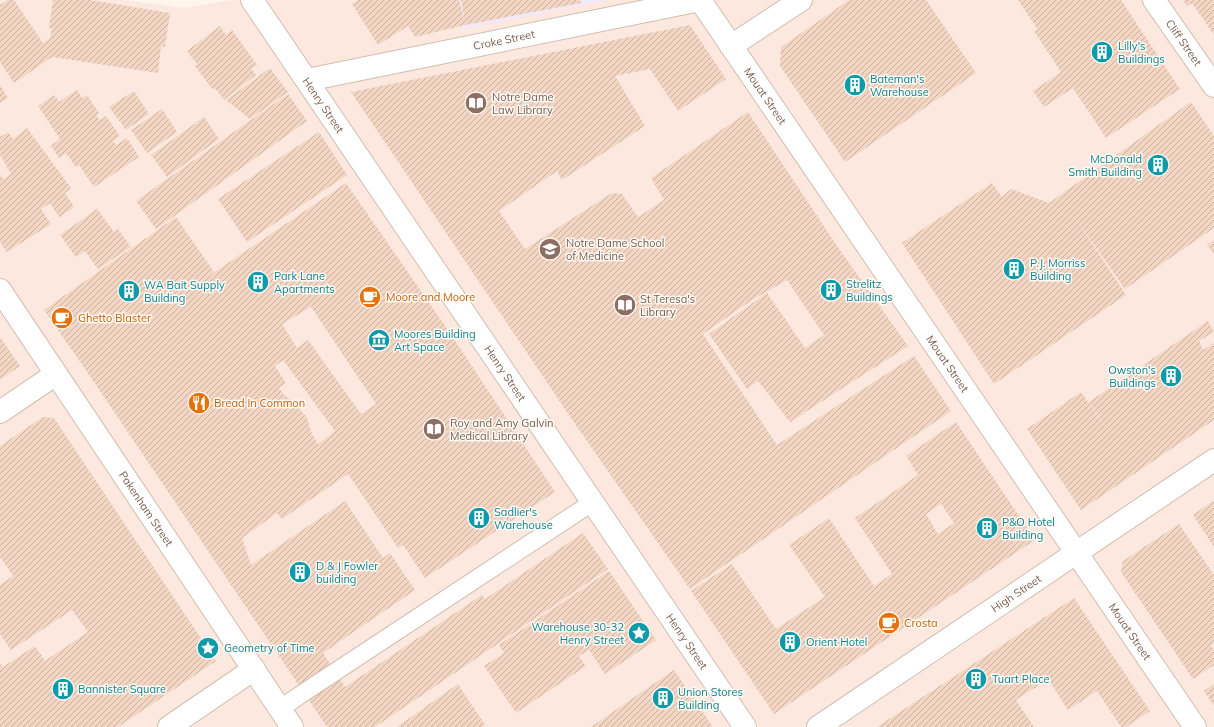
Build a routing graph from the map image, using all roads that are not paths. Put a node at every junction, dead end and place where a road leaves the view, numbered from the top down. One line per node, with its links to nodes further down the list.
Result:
1 (252, 0): 6 (street, Henry Street)
2 (700, 0): 5 (street, Mouat Street); 6 (street, Croke Street)
3 (801, 0): 5 (street)
4 (1154, 0): 7 (street, Cliff Street)
5 (731, 46): 13 (street, Mouat Street)
6 (307, 80): 12 (street, Henry Street)
7 (1214, 86)
8 (0, 290): 9 (street, Pakenham Street)
9 (56, 374): 10 (street); 14 (street, Pakenham Street)
10 (0, 412)
11 (1214, 460): 13 (street, High Street)
12 (593, 502): 15 (lane); 18 (street, Henry Street)
13 (1076, 553): 19 (street, High Street); 20 (street, Mouat Street)
14 (254, 669): 15 (street, Pakenham Street); 16 (street)
15 (280, 709): 17 (street, Pakenham Street)
16 (169, 727)
17 (292, 727)
18 (745, 727)
19 (818, 727)
20 (1195, 727)

